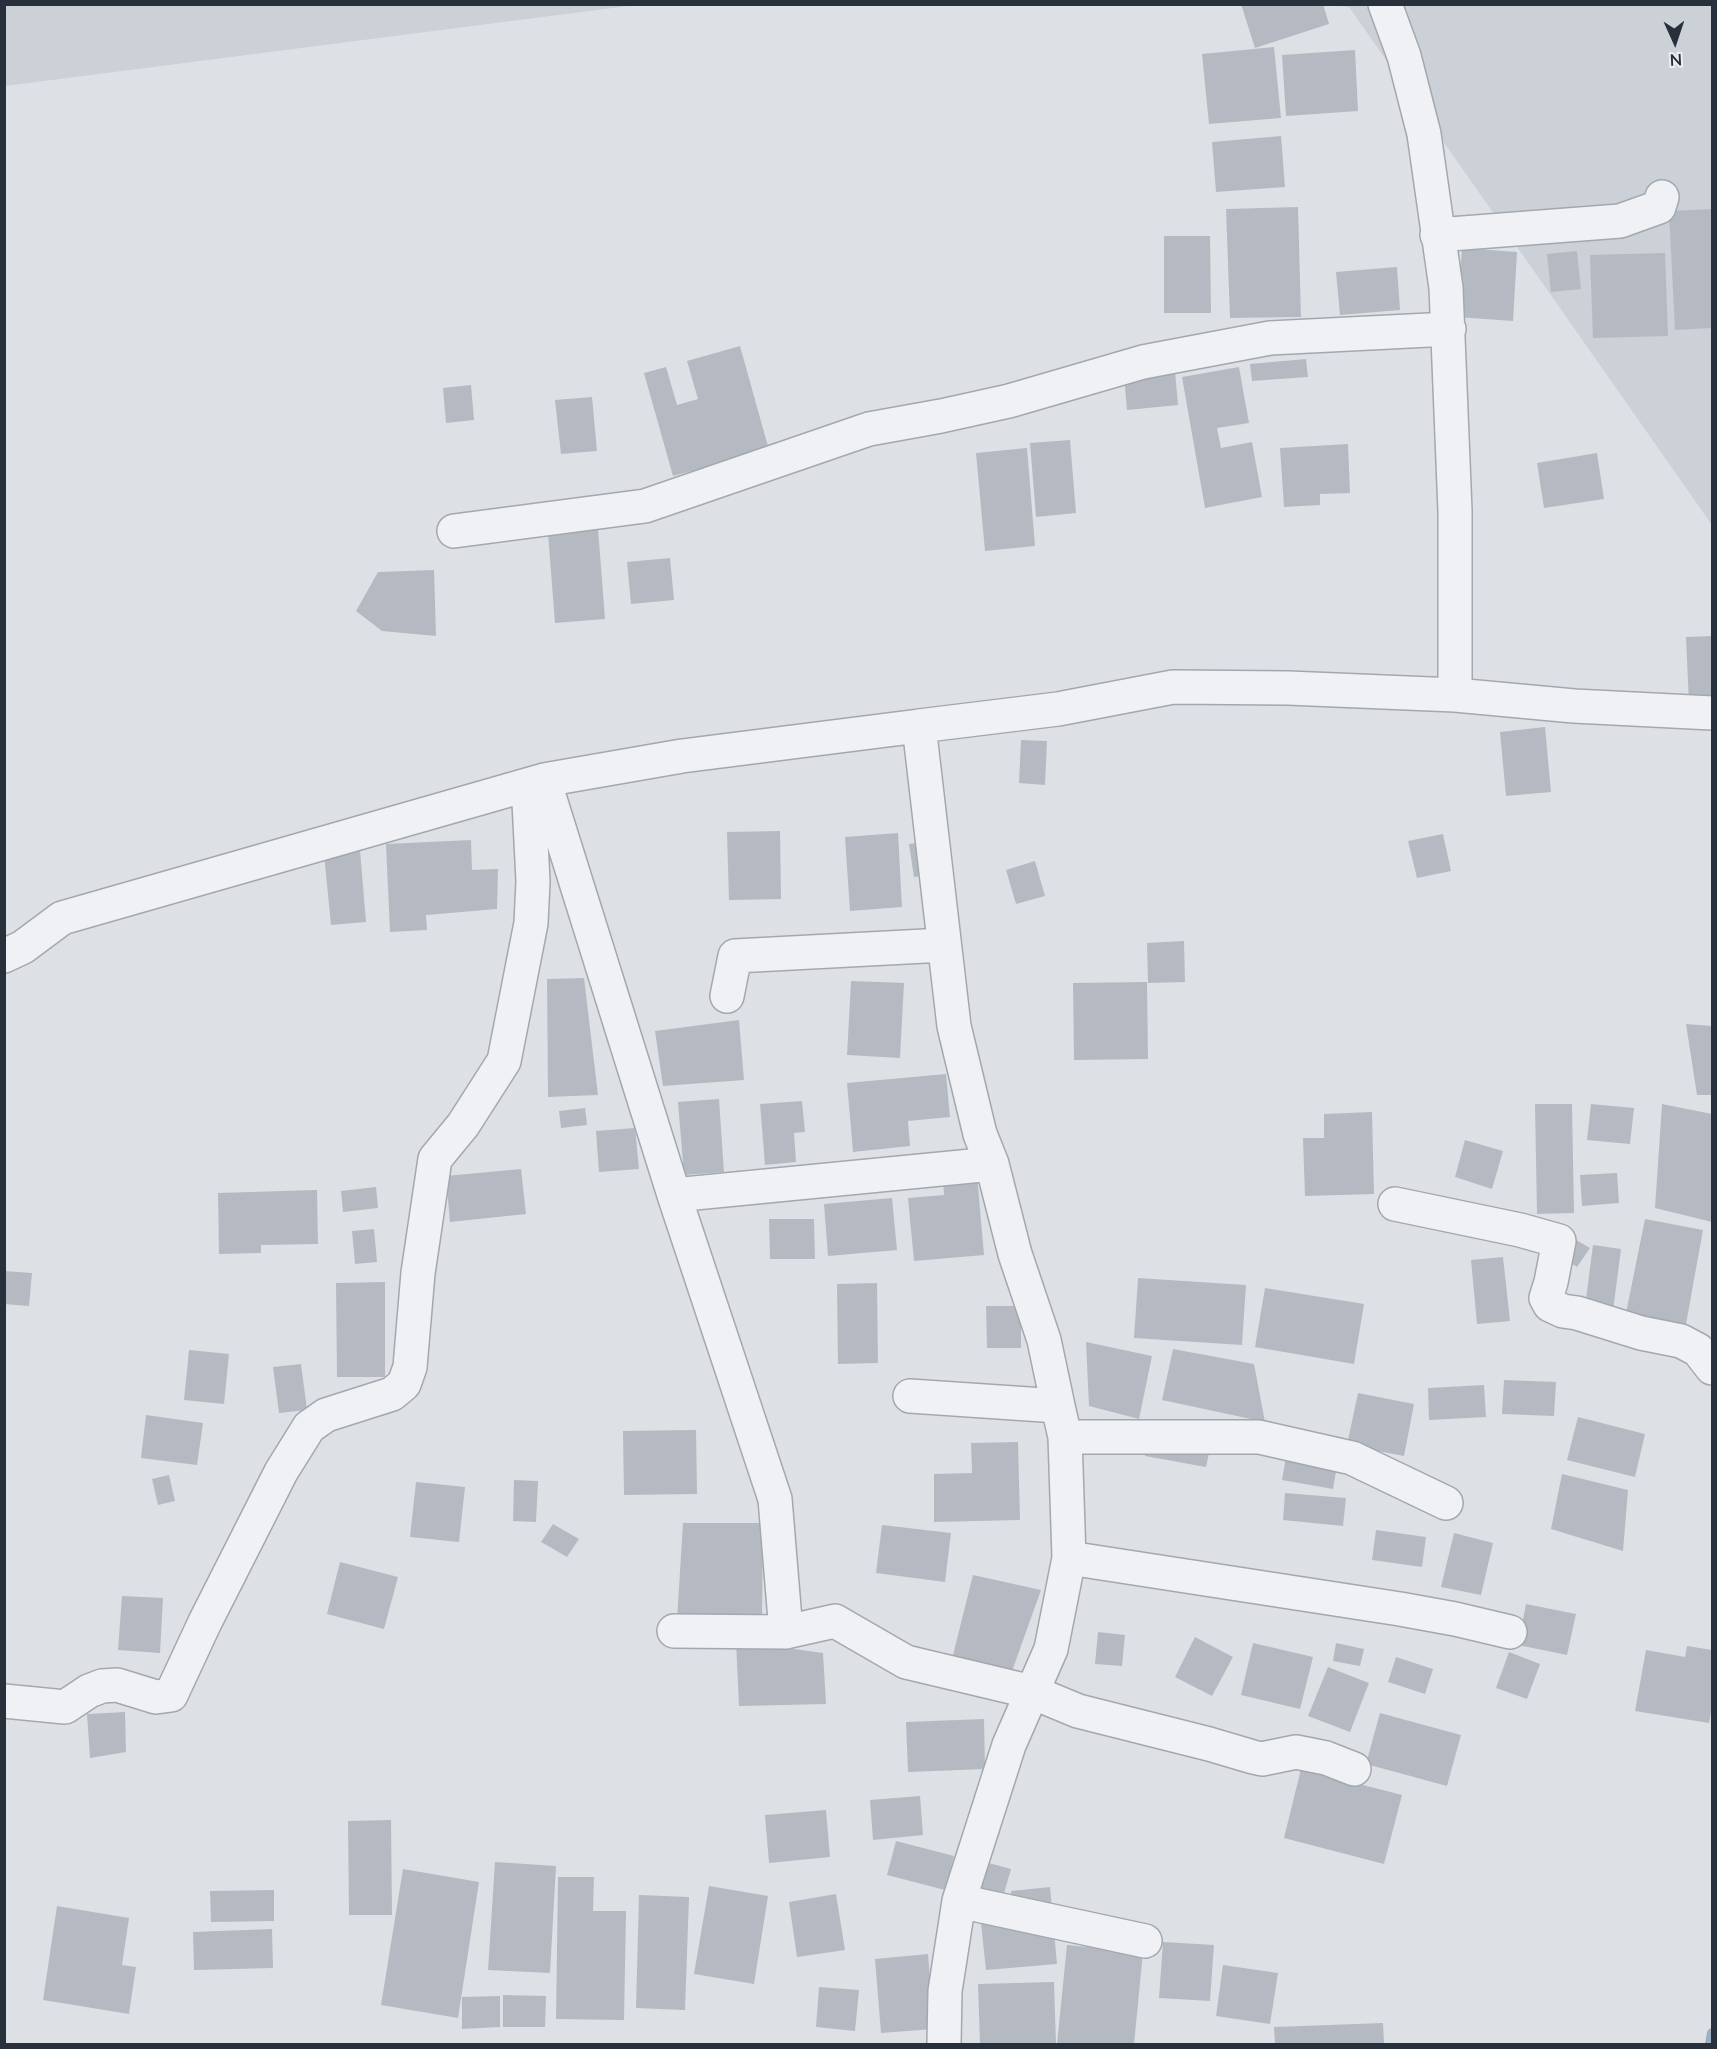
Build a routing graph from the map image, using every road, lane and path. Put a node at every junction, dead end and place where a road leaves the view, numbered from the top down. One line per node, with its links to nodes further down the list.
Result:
1 (1385, 4): 3 (street)
2 (1662, 197): 3 (street)
3 (1437, 235): 4 (street)
4 (1449, 329): 5 (street); 6 (street)
5 (454, 531)
6 (1455, 695): 7 (street); 8 (street)
7 (1713, 713)
8 (919, 726): 9 (street); 10 (street)
9 (544, 780): 11 (street); 14 (street); 25 (street)
10 (944, 945): 12 (street); 13 (street)
11 (4, 956)
12 (727, 996)
13 (992, 1164): 14 (street); 18 (street)
14 (674, 1195): 22 (street)
15 (1395, 1204): 16 (street)
16 (1713, 1368)
17 (910, 1396): 18 (street)
18 (1061, 1422): 19 (street); 20 (street)
19 (1446, 1503)
20 (1069, 1558): 23 (street); 24 (street)
21 (674, 1631): 22 (street)
22 (786, 1632): 24 (street)
23 (1510, 1632)
24 (1032, 1692): 26 (street); 27 (street)
25 (4, 1701)
26 (1354, 1769)
27 (959, 1901): 28 (street); 29 (street)
28 (1145, 1941)
29 (944, 2044)

